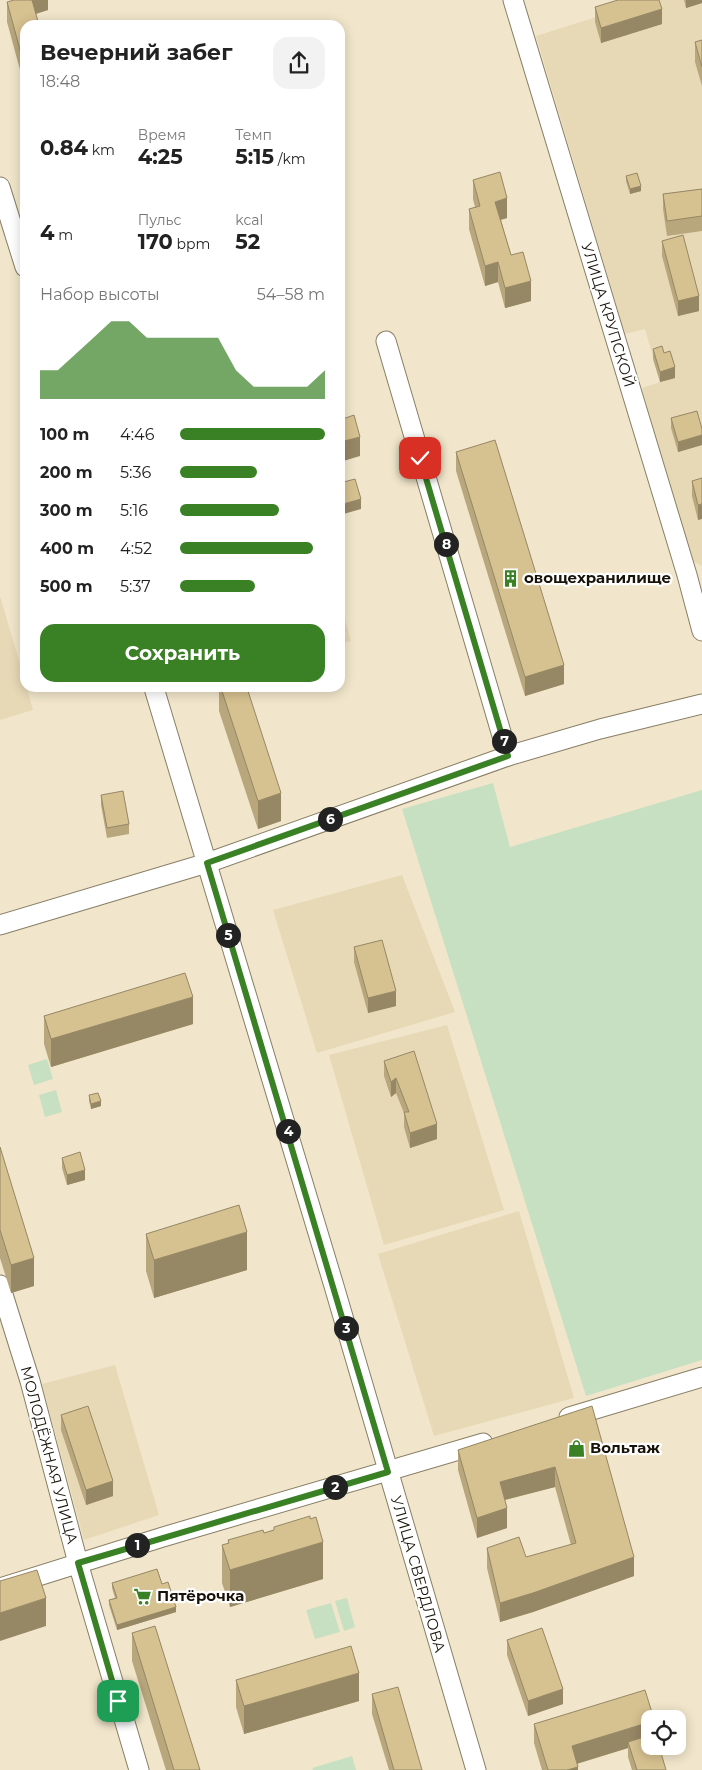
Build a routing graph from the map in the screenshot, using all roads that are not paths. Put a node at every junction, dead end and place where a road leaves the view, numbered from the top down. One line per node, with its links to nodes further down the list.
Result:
1 (513, 0): 5 (street, УЛИЦА КРУПСКОЙ)
2 (0, 186): 3 (street)
3 (20, 251)
4 (386, 341): 8 (street)
5 (702, 631)
6 (155, 692): 9 (street, УЛИЦА СВЕРДЛОВА)
7 (702, 704): 8 (street)
8 (508, 756): 9 (street)
9 (207, 863): 10 (street); 15 (street, УЛИЦА СВЕРДЛОВА)
10 (0, 925)
11 (0, 1285): 16 (street, МОЛОДЁЖНАЯ УЛИЦА)
12 (702, 1377): 13 (street)
13 (548, 1424)
14 (501, 1438): 15 (street)
15 (388, 1472): 16 (street); 19 (street, УЛИЦА СВЕРДЛОВА)
16 (78, 1563): 17 (street); 18 (street, МОЛОДЁЖНАЯ УЛИЦА)
17 (0, 1588)
18 (139, 1770)
19 (476, 1770)

